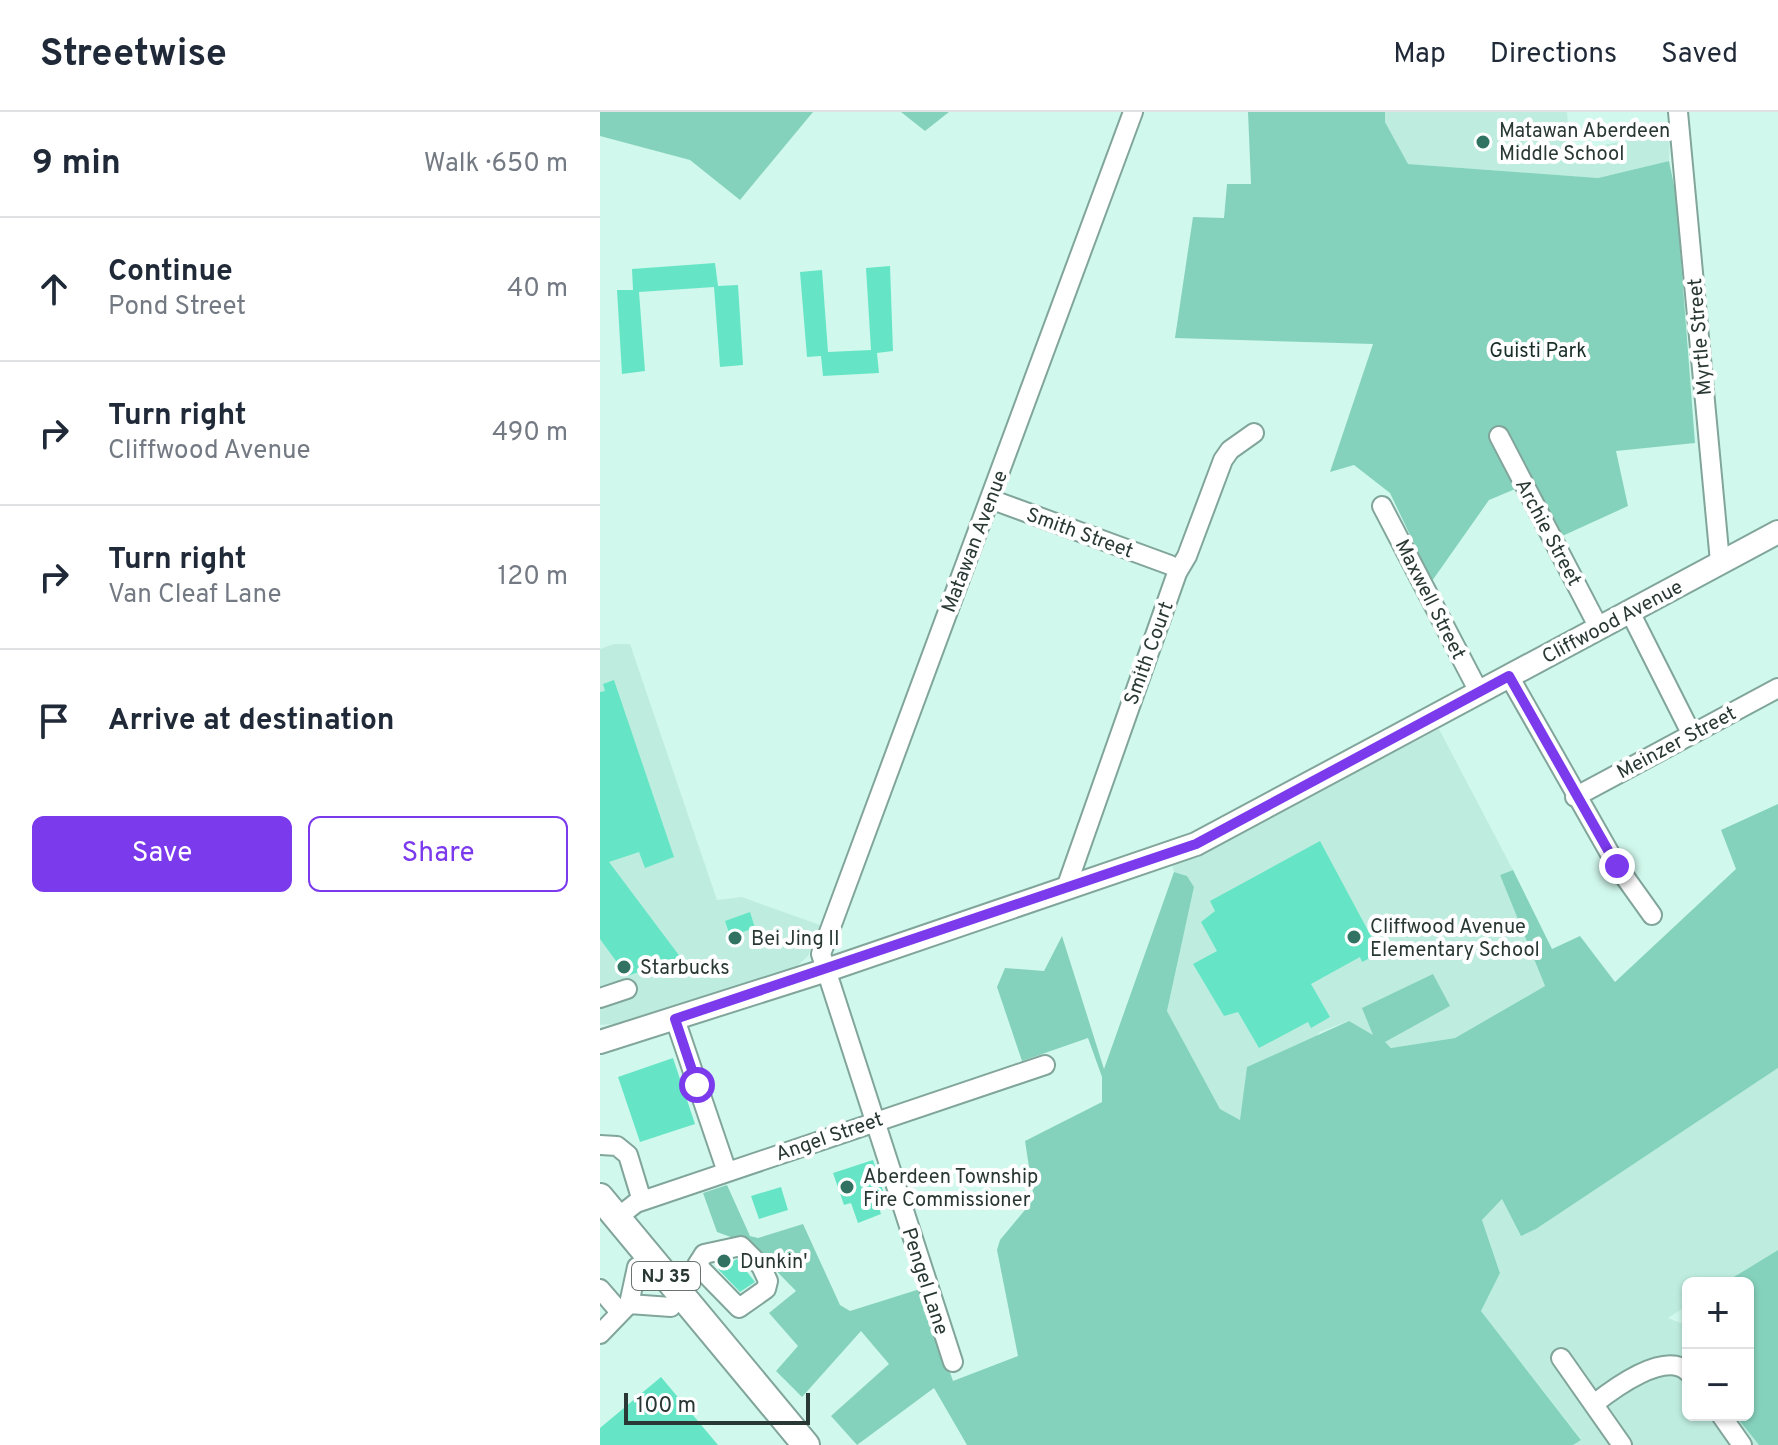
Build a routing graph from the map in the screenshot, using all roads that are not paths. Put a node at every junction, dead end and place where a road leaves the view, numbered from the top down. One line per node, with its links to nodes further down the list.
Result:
1 (1133, 112): 5 (street, Matawan Avenue)
2 (1678, 112): 8 (street, Myrtle Street)
3 (1254, 433): 17 (street, Smith Court)
4 (1499, 436): 11 (street, Archie Street)
5 (990, 499): 9 (street, Smith Street); 19 (street, Matawan Avenue)
6 (1382, 506): 14 (street, Maxwell Street)
7 (1778, 532): 8 (main road, Cliffwood Avenue)
8 (1720, 562): 10 (main road, Cliffwood Avenue)
9 (1170, 565)
10 (1630, 612): 11 (main road, Cliffwood Avenue); 15 (street)
11 (1599, 628): 12 (main road, Cliffwood Avenue)
12 (1509, 676): 14 (main road, Cliffwood Avenue); 16 (street)
13 (1778, 688): 15 (street, Meinzer Street)
14 (1479, 692): 17 (main road, Cliffwood Avenue)
15 (1691, 733): 16 (street, Meinzer Street)
16 (1575, 797): 18 (street)
17 (1066, 888): 19 (main road, Cliffwood Avenue)
18 (1652, 915)
19 (824, 971): 22 (main road, Cliffwood Avenue); 25 (street, Pengel Lane)
20 (627, 989): 21 (street)
21 (600, 998)
22 (675, 1019): 23 (main road, Cliffwood Avenue); 27 (street)
23 (600, 1042)
24 (1045, 1065): 25 (street, Angel Street)
25 (873, 1121): 27 (street, Angel Street); 37 (street, Pengel Lane)
26 (600, 1145): 29 (street)
27 (727, 1172): 29 (street, Angel Street)
28 (600, 1197): 30 (highway, NJ 35)
29 (642, 1201): 30 (street, Angel Street)
30 (609, 1220): 31 (highway, NJ 35); 42 (highway, NJ 35)
31 (637, 1267): 33 (highway, NJ 35); 34 (street)
32 (600, 1289): 34 (street)
33 (671, 1307): 34 (street); 41 (highway, NJ 35)
34 (624, 1308): 35 (street)
35 (600, 1334)
36 (1561, 1358): 39 (street)
37 (953, 1362)
38 (1682, 1367): 39 (street)
39 (1594, 1404): 43 (street)
40 (1725, 1421): 44 (street)
41 (787, 1445)
42 (806, 1445)
43 (1622, 1445)
44 (1742, 1445)

